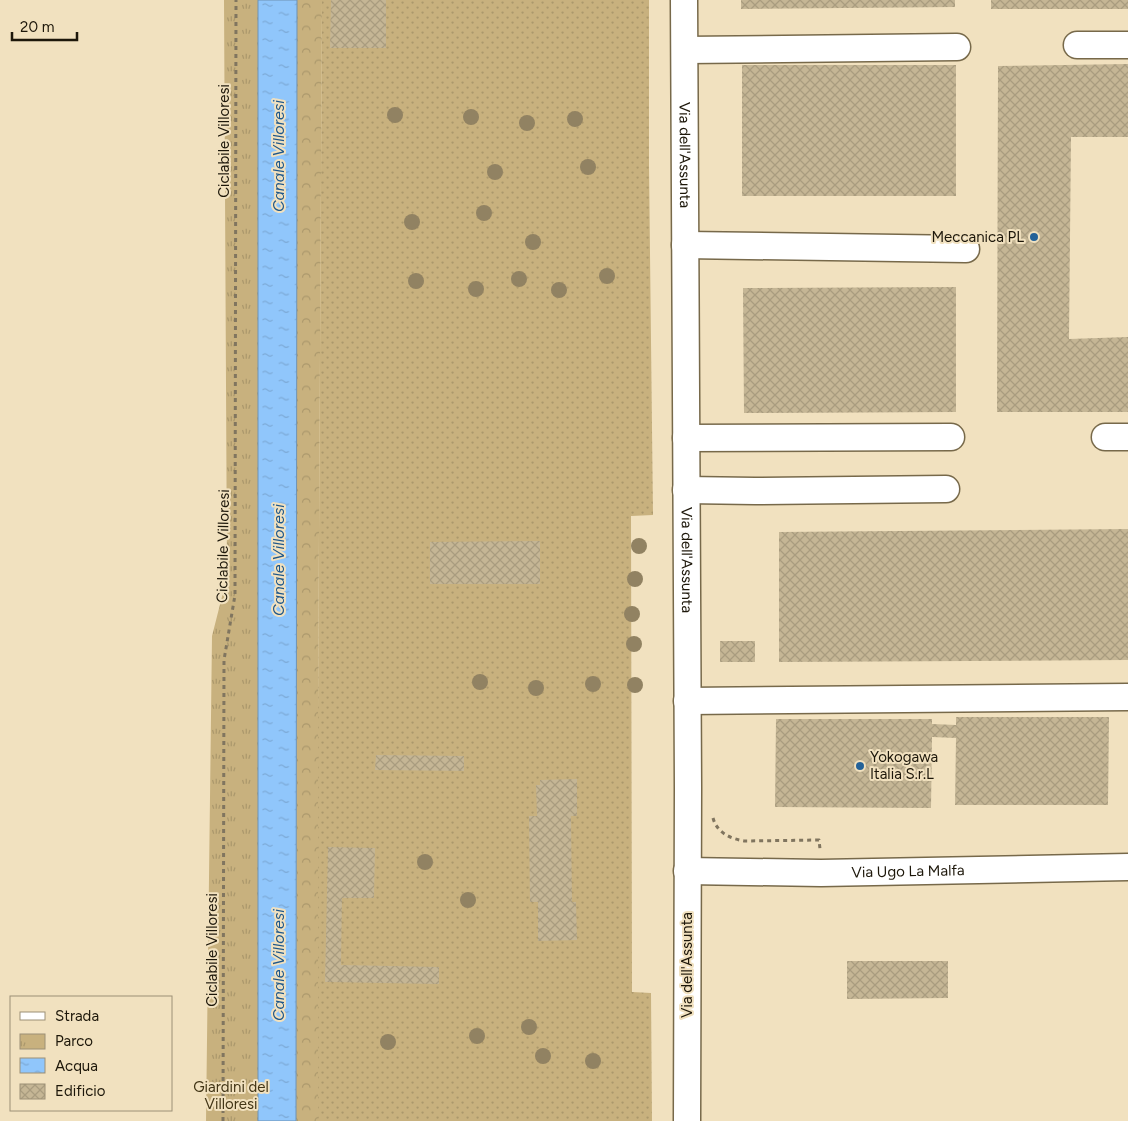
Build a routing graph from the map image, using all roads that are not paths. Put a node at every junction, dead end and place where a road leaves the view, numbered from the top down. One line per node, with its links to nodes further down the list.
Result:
1 (684, 0): 5 (street, Via dell'Assunta)
2 (1076, 45): 3 (street)
3 (1128, 45)
4 (957, 48): 5 (street)
5 (685, 50): 6 (street, Via dell'Assunta)
6 (685, 246): 7 (street); 9 (street, Via dell'Assunta)
7 (966, 249)
8 (951, 437): 9 (street)
9 (686, 438): 10 (street, Via dell'Assunta)
10 (686, 490): 11 (street); 13 (street, Via dell'Assunta)
11 (946, 490)
12 (1128, 697): 13 (street)
13 (687, 701): 15 (street, Via dell'Assunta)
14 (1128, 867): 15 (street, Via Ugo La Malfa)
15 (687, 871): 16 (street, Via dell'Assunta)
16 (687, 1121)

